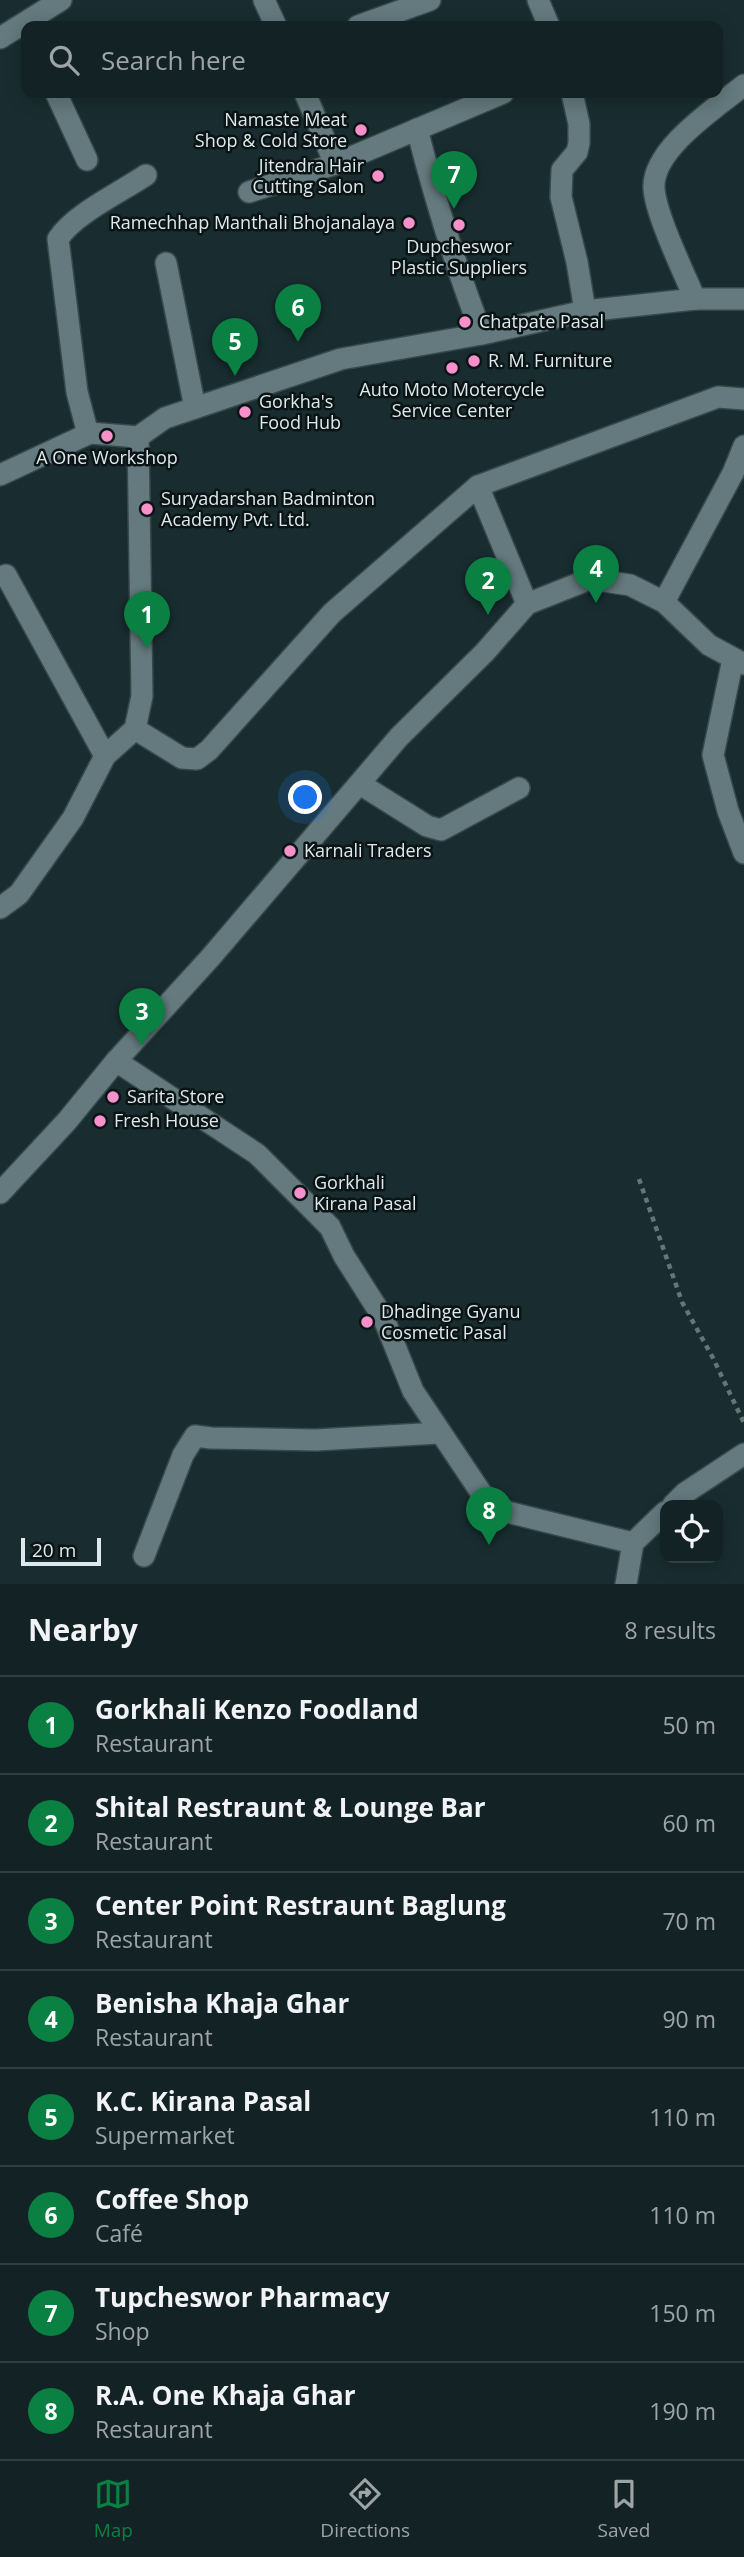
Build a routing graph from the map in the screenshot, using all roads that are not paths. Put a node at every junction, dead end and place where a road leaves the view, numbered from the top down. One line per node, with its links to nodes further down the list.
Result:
1 (61, 0): 5 (street)
2 (264, 0): 6 (street)
3 (430, 0): 7 (street)
4 (538, 0): 8 (street)
5 (35, 21)
6 (274, 21)
7 (372, 21)
8 (547, 21)
9 (21, 32): 10 (street)
10 (0, 38)
11 (744, 85): 22 (street)
12 (59, 98): 17 (street)
13 (307, 98): 18 (street)
14 (491, 98): 16 (street)
15 (573, 98): 24 (street)
16 (417, 128): 18 (street); 25 (street)
17 (87, 160)
18 (335, 164): 20 (street)
19 (146, 175): 28 (street)
20 (249, 192)
21 (166, 263): 27 (street)
22 (695, 299): 23 (street); 24 (street)
23 (744, 299)
24 (585, 311): 25 (street)
25 (482, 334): 27 (street)
26 (744, 399): 32 (street)
27 (195, 408): 29 (street)
28 (88, 435): 29 (street); 31 (street)
29 (138, 437): 37 (street)
30 (744, 446): 34 (street)
31 (0, 475)
32 (478, 486): 35 (street); 37 (street)
33 (6, 575): 38 (street)
34 (664, 602): 35 (street); 36 (street)
35 (527, 604): 39 (street)
36 (739, 662): 41 (street)
37 (135, 729): 38 (street)
38 (106, 756): 42 (street)
39 (360, 784): 40 (street); 43 (street)
40 (519, 788)
41 (744, 853)
42 (0, 908)
43 (116, 1061): 44 (street); 45 (street)
44 (0, 1193)
45 (439, 1433): 49 (street); 50 (street)
46 (744, 1454): 47 (street)
47 (678, 1500)
48 (660, 1517): 49 (street)
49 (633, 1543): 51 (street)
50 (144, 1556)
51 (626, 1584)

